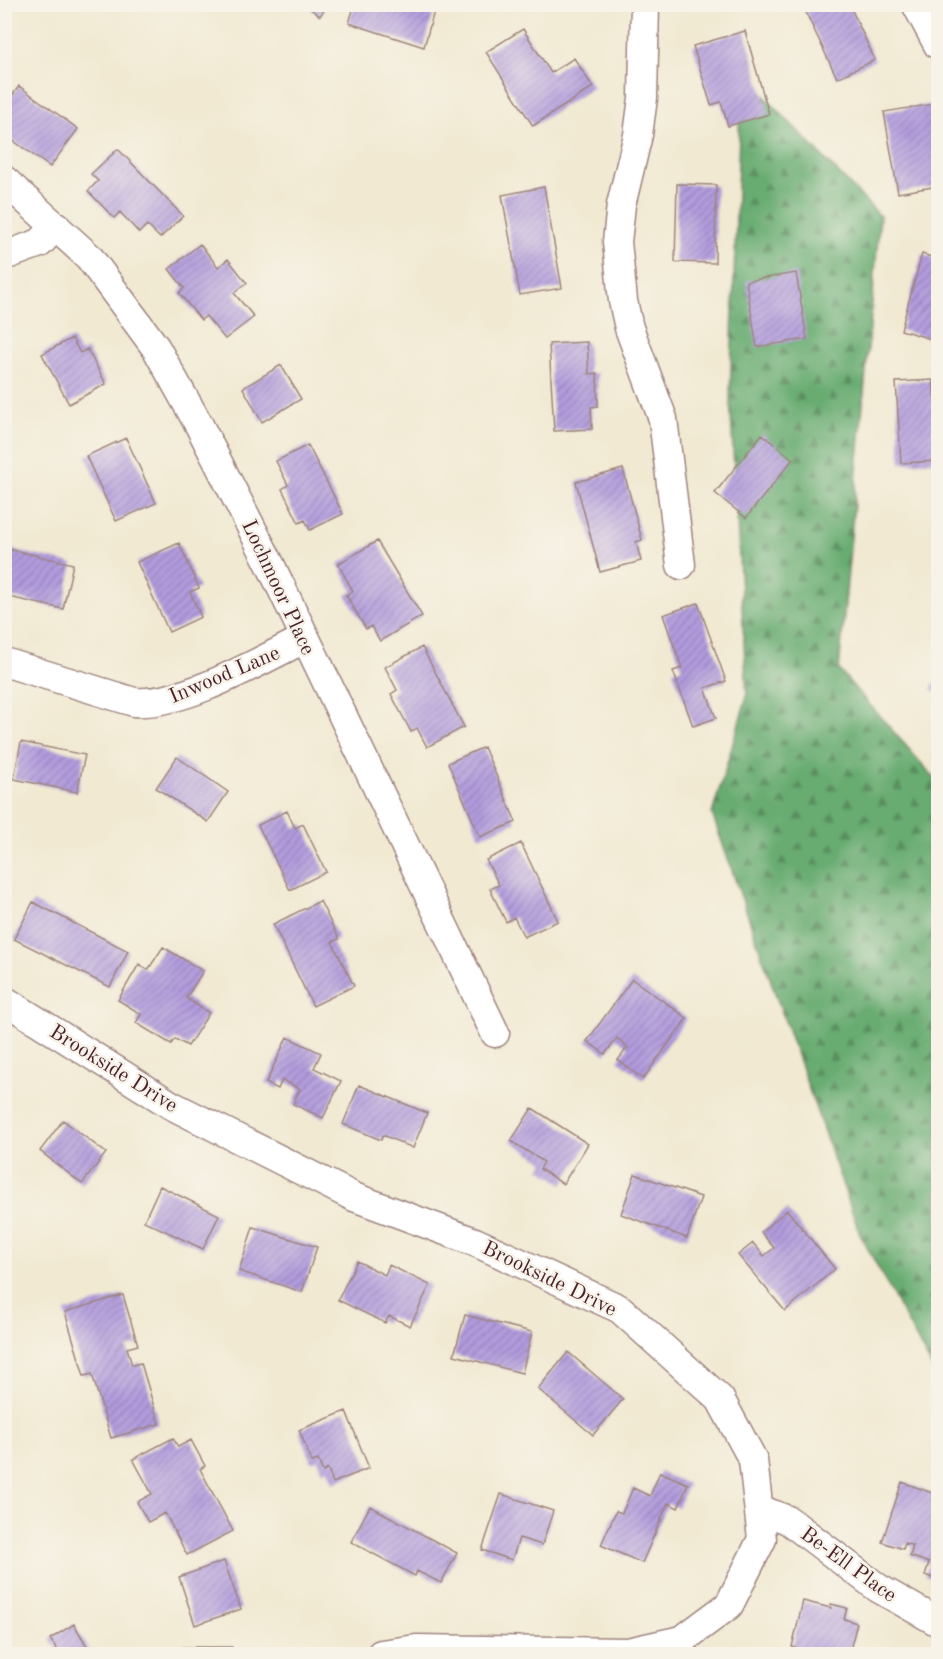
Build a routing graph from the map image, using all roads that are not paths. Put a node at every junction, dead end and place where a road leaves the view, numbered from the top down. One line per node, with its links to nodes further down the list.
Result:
1 (645, 4): 7 (street)
2 (916, 4): 3 (street)
3 (939, 45)
4 (4, 180): 5 (street, Lochmoor Place)
5 (56, 226): 6 (street); 8 (street, Lochmoor Place)
6 (4, 256)
7 (681, 565)
8 (304, 639): 9 (street, Inwood Lane); 11 (street, Lochmoor Place)
9 (4, 662)
10 (4, 1000): 12 (street, Brookside Drive)
11 (495, 1033)
12 (759, 1509): 13 (street, Be-Ell Place); 14 (street, Brookside Drive)
13 (939, 1622)
14 (655, 1650): 15 (street, Brookside Drive)
15 (381, 1654)

